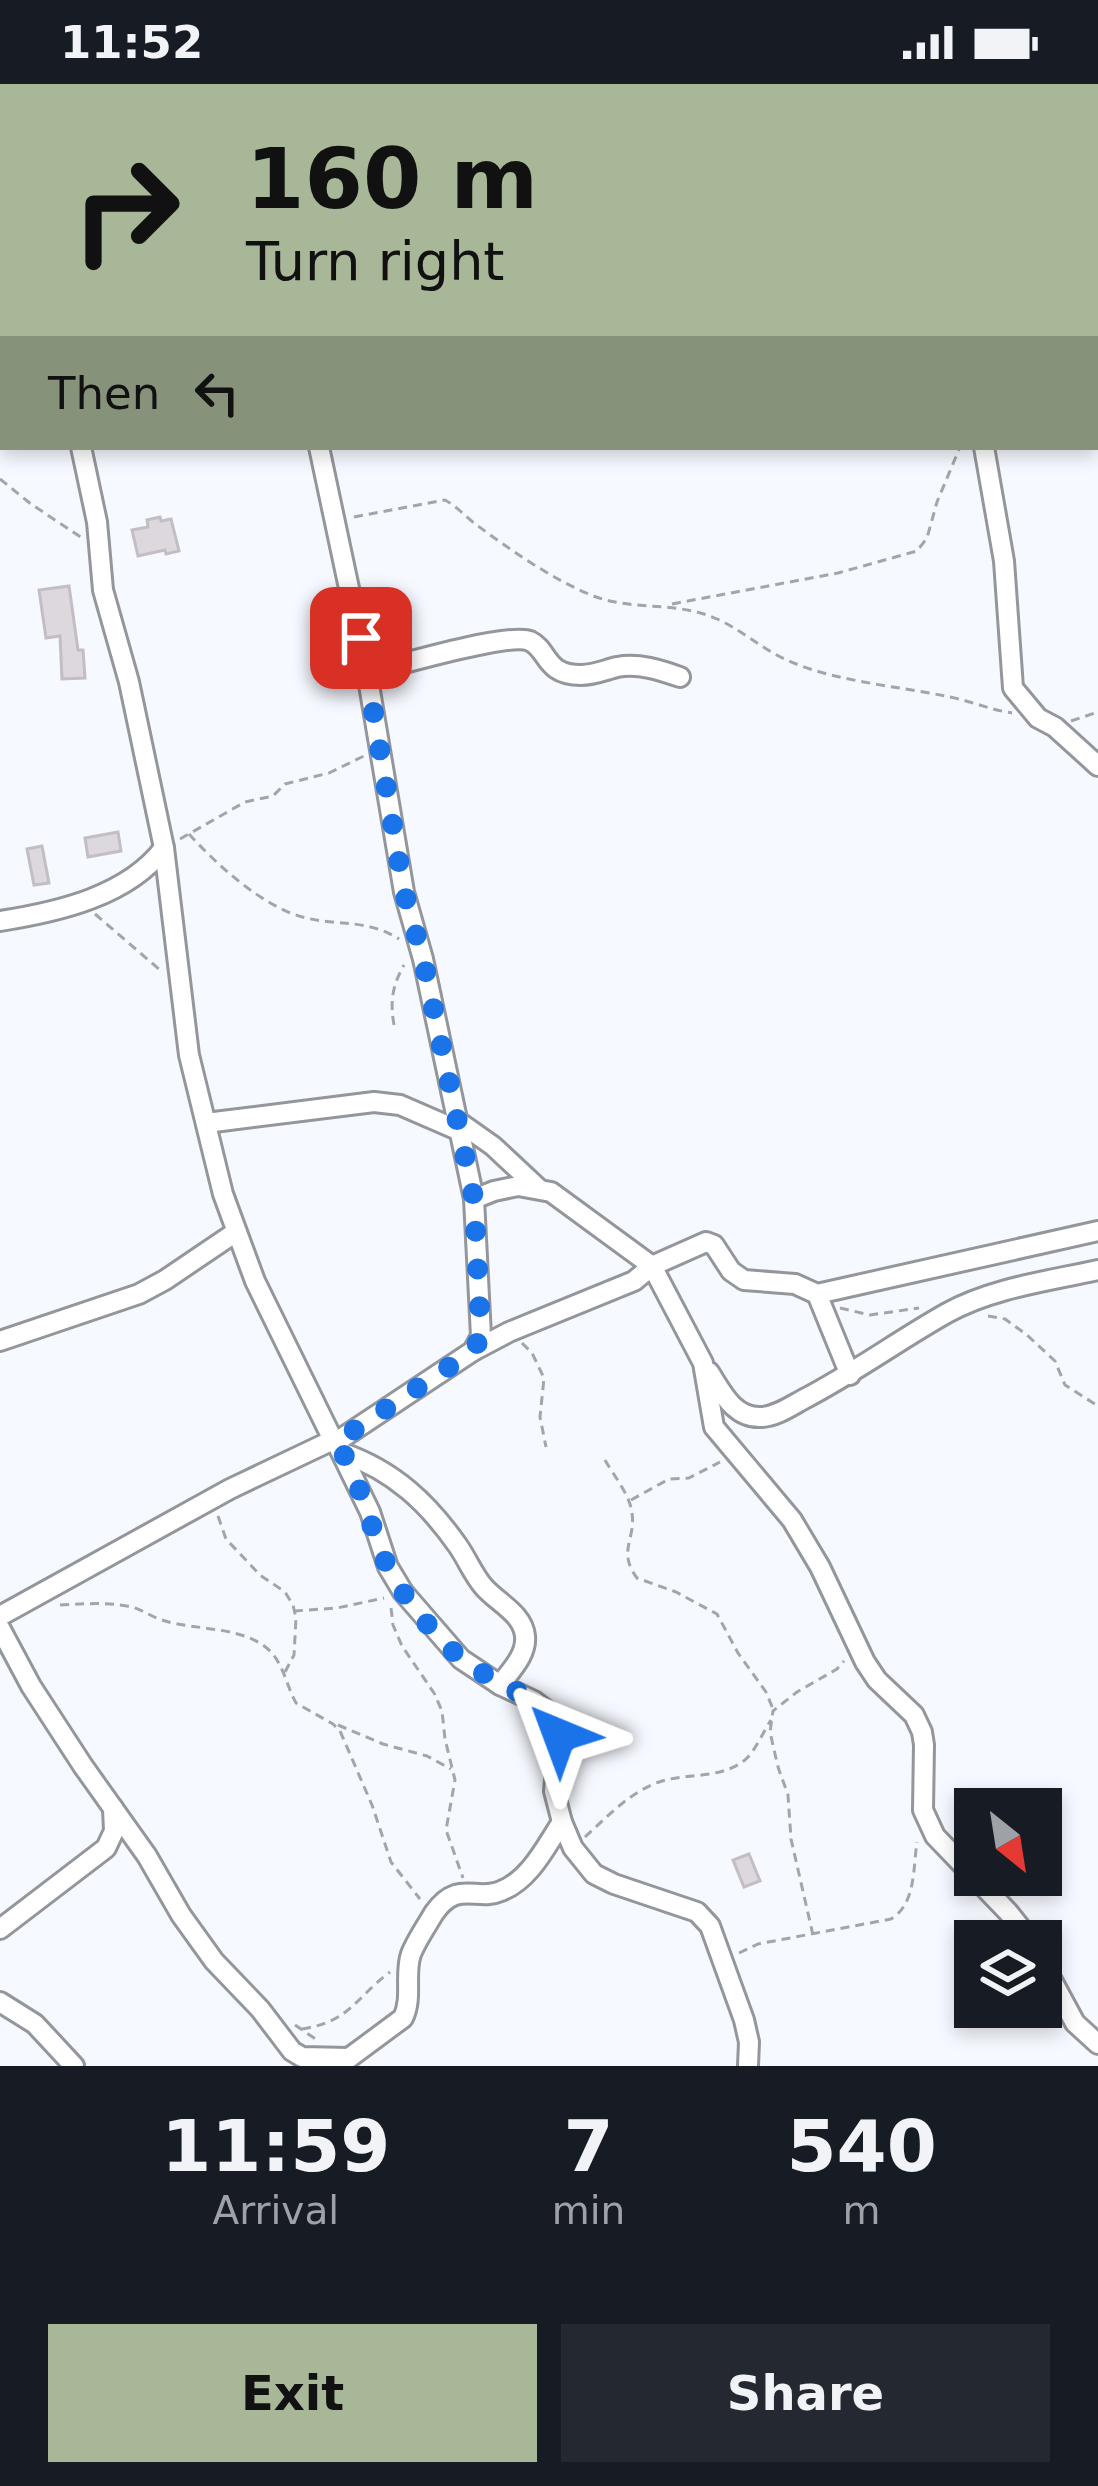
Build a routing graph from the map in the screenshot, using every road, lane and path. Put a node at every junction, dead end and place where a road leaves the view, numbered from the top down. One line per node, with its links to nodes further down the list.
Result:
1 (82, 450): 7 (street)
2 (320, 450): 6 (street)
3 (959, 450): 8 (path)
4 (985, 450): 12 (street)
5 (0, 479): 7 (path)
6 (334, 522): 8 (path); 9 (street)
7 (98, 549): 16 (street)
8 (666, 605): 12 (path)
9 (367, 673): 10 (street); 13 (street)
10 (680, 676)
11 (1098, 712): 12 (path)
12 (1047, 722): 14 (street)
13 (378, 749): 15 (path); 24 (street)
14 (1098, 766)
15 (189, 834): 16 (path); 19 (path)
16 (164, 848): 17 (street); 21 (street)
17 (81, 901): 18 (street); 21 (path)
18 (0, 921)
19 (400, 939)
20 (406, 962): 22 (path)
21 (181, 994): 23 (street)
22 (394, 1025)
23 (206, 1123): 24 (street); 28 (street)
24 (459, 1127): 25 (street); 26 (street)
25 (538, 1188): 26 (street); 29 (street)
26 (474, 1199): 36 (street)
27 (1098, 1231): 31 (street)
28 (236, 1232): 35 (street); 40 (street)
29 (652, 1265): 31 (street); 34 (street); 37 (street)
30 (1098, 1270): 32 (street)
31 (819, 1298): 32 (path); 38 (street)
32 (951, 1311): 38 (street)
33 (987, 1316): 39 (path)
34 (509, 1332): 36 (street); 41 (path)
35 (0, 1341)
36 (473, 1351): 40 (street)
37 (703, 1363): 38 (street); 42 (street)
38 (850, 1375)
39 (1098, 1406)
40 (338, 1445): 44 (street); 52 (street); 52 (street)
41 (546, 1447)
42 (737, 1453): 45 (path); 50 (street)
43 (605, 1460): 45 (path)
44 (212, 1499): 47 (path); 48 (street)
45 (628, 1501): 53 (path)
46 (61, 1605): 51 (path)
47 (294, 1611): 51 (path); 55 (path)
48 (0, 1616)
49 (0, 1628): 56 (street)
50 (856, 1647): 53 (path); 57 (street)
51 (284, 1673): 54 (path)
52 (500, 1685): 58 (street)
53 (772, 1715): 59 (path); 64 (path)
54 (333, 1724): 55 (path); 61 (path)
55 (453, 1769): 60 (path)
56 (113, 1808): 63 (street); 72 (street)
57 (922, 1810): 62 (street); 64 (path)
58 (562, 1822): 59 (street); 60 (street)
59 (573, 1848): 66 (street)
60 (464, 1892): 61 (street)
61 (436, 1911): 65 (street)
62 (1014, 1920)
63 (0, 1929)
64 (813, 1935): 66 (path)
65 (410, 1956): 70 (path); 72 (street)
66 (723, 1961): 74 (street)
67 (1062, 1999): 71 (street)
68 (0, 2002): 73 (street)
69 (287, 2021): 70 (path)
70 (302, 2029): 72 (path)
71 (1098, 2044)
72 (342, 2060)
73 (74, 2066)
74 (748, 2066)

